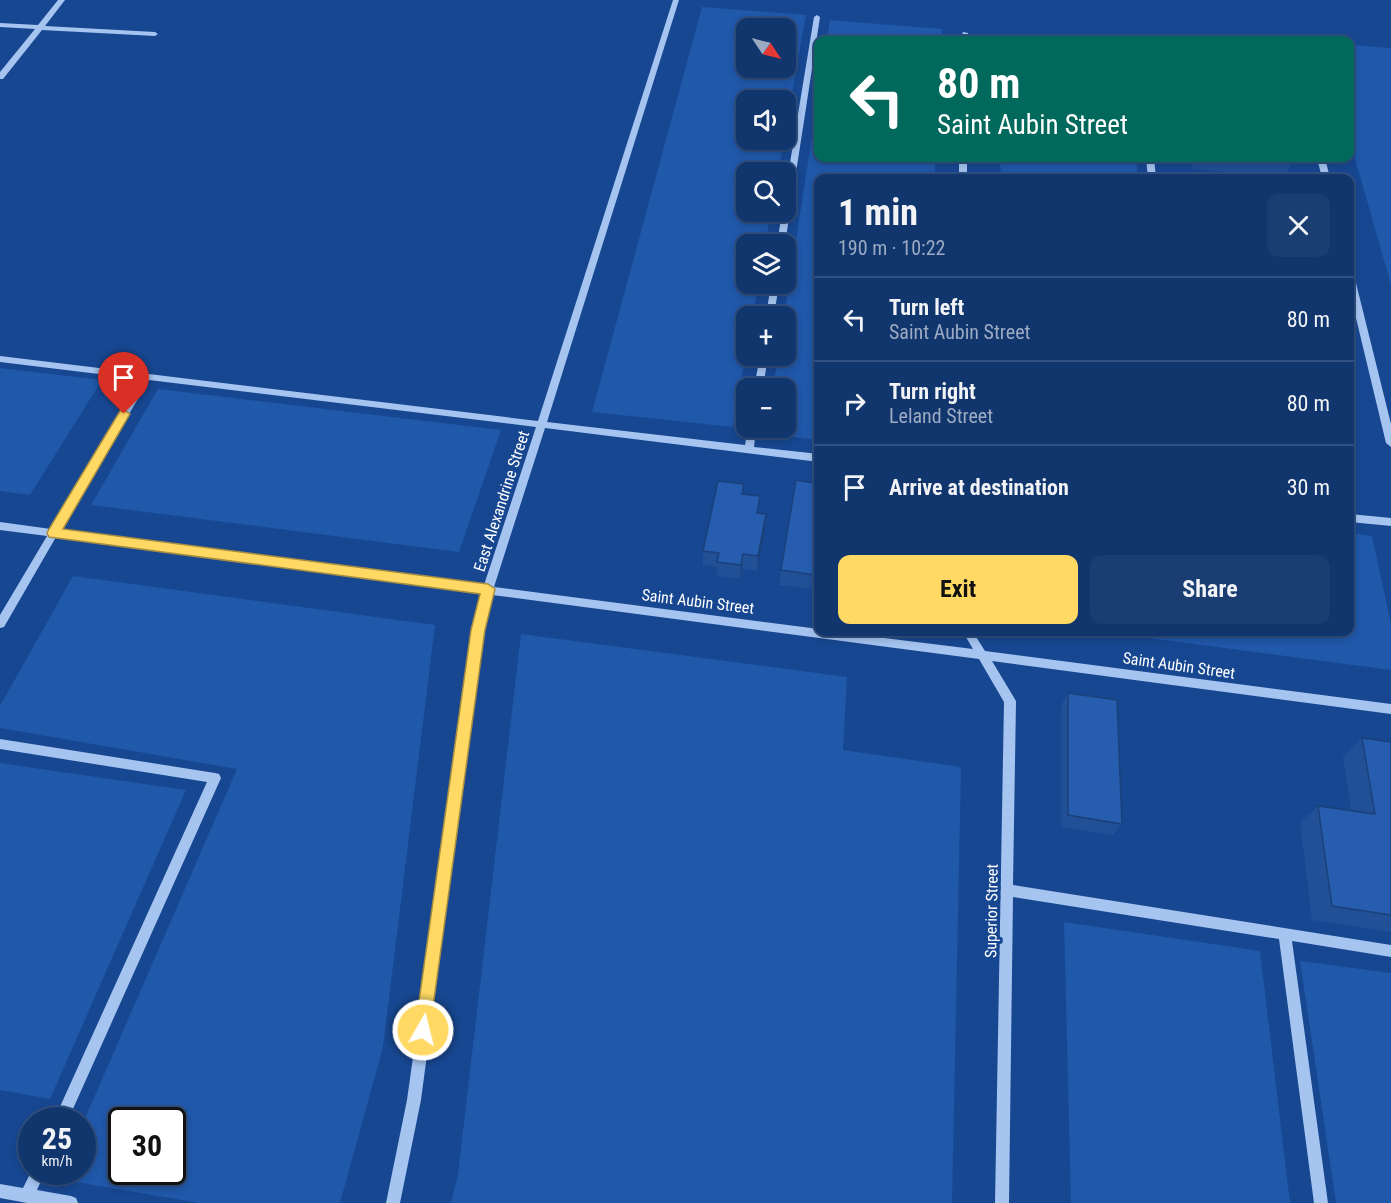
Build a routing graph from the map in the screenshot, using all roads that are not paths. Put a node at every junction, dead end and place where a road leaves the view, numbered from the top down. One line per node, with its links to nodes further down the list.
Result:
1 (62, 0): 5 (street)
2 (676, 0): 12 (street, East Alexandrine Street)
3 (817, 17): 8 (street)
4 (0, 25): 5 (street)
5 (41, 26): 6 (street); 7 (street)
6 (155, 34)
7 (0, 77)
8 (783, 234)
9 (1354, 291): 14 (street)
10 (0, 359): 11 (street)
11 (146, 377): 12 (street); 20 (street)
12 (542, 424): 15 (street); 21 (street, East Alexandrine Street)
13 (751, 438): 15 (street)
14 (1391, 443)
15 (749, 449): 16 (street)
16 (814, 457)
17 (1354, 518): 18 (street)
18 (1391, 522)
19 (0, 526): 20 (street, Saint Aubin Street)
20 (54, 533): 21 (street, Saint Aubin Street); 22 (street)
21 (488, 589): 23 (street, Saint Aubin Street); 37 (street, East Alexandrine Street)
22 (0, 624)
23 (814, 631)
24 (851, 636): 26 (street, Saint Aubin Street)
25 (971, 636): 26 (street, Superior Street)
26 (982, 653): 27 (street, Saint Aubin Street); 29 (street, Superior Street)
27 (1391, 709)
28 (0, 744): 32 (street)
29 (1008, 890): 30 (street); 38 (street, Superior Street)
30 (1285, 934): 31 (street); 39 (street)
31 (1391, 951)
32 (67, 1107)
33 (32, 1185): 35 (street)
34 (0, 1191): 35 (street)
35 (27, 1196): 36 (street)
36 (71, 1203)
37 (393, 1203)
38 (1002, 1203)
39 (1321, 1203)

